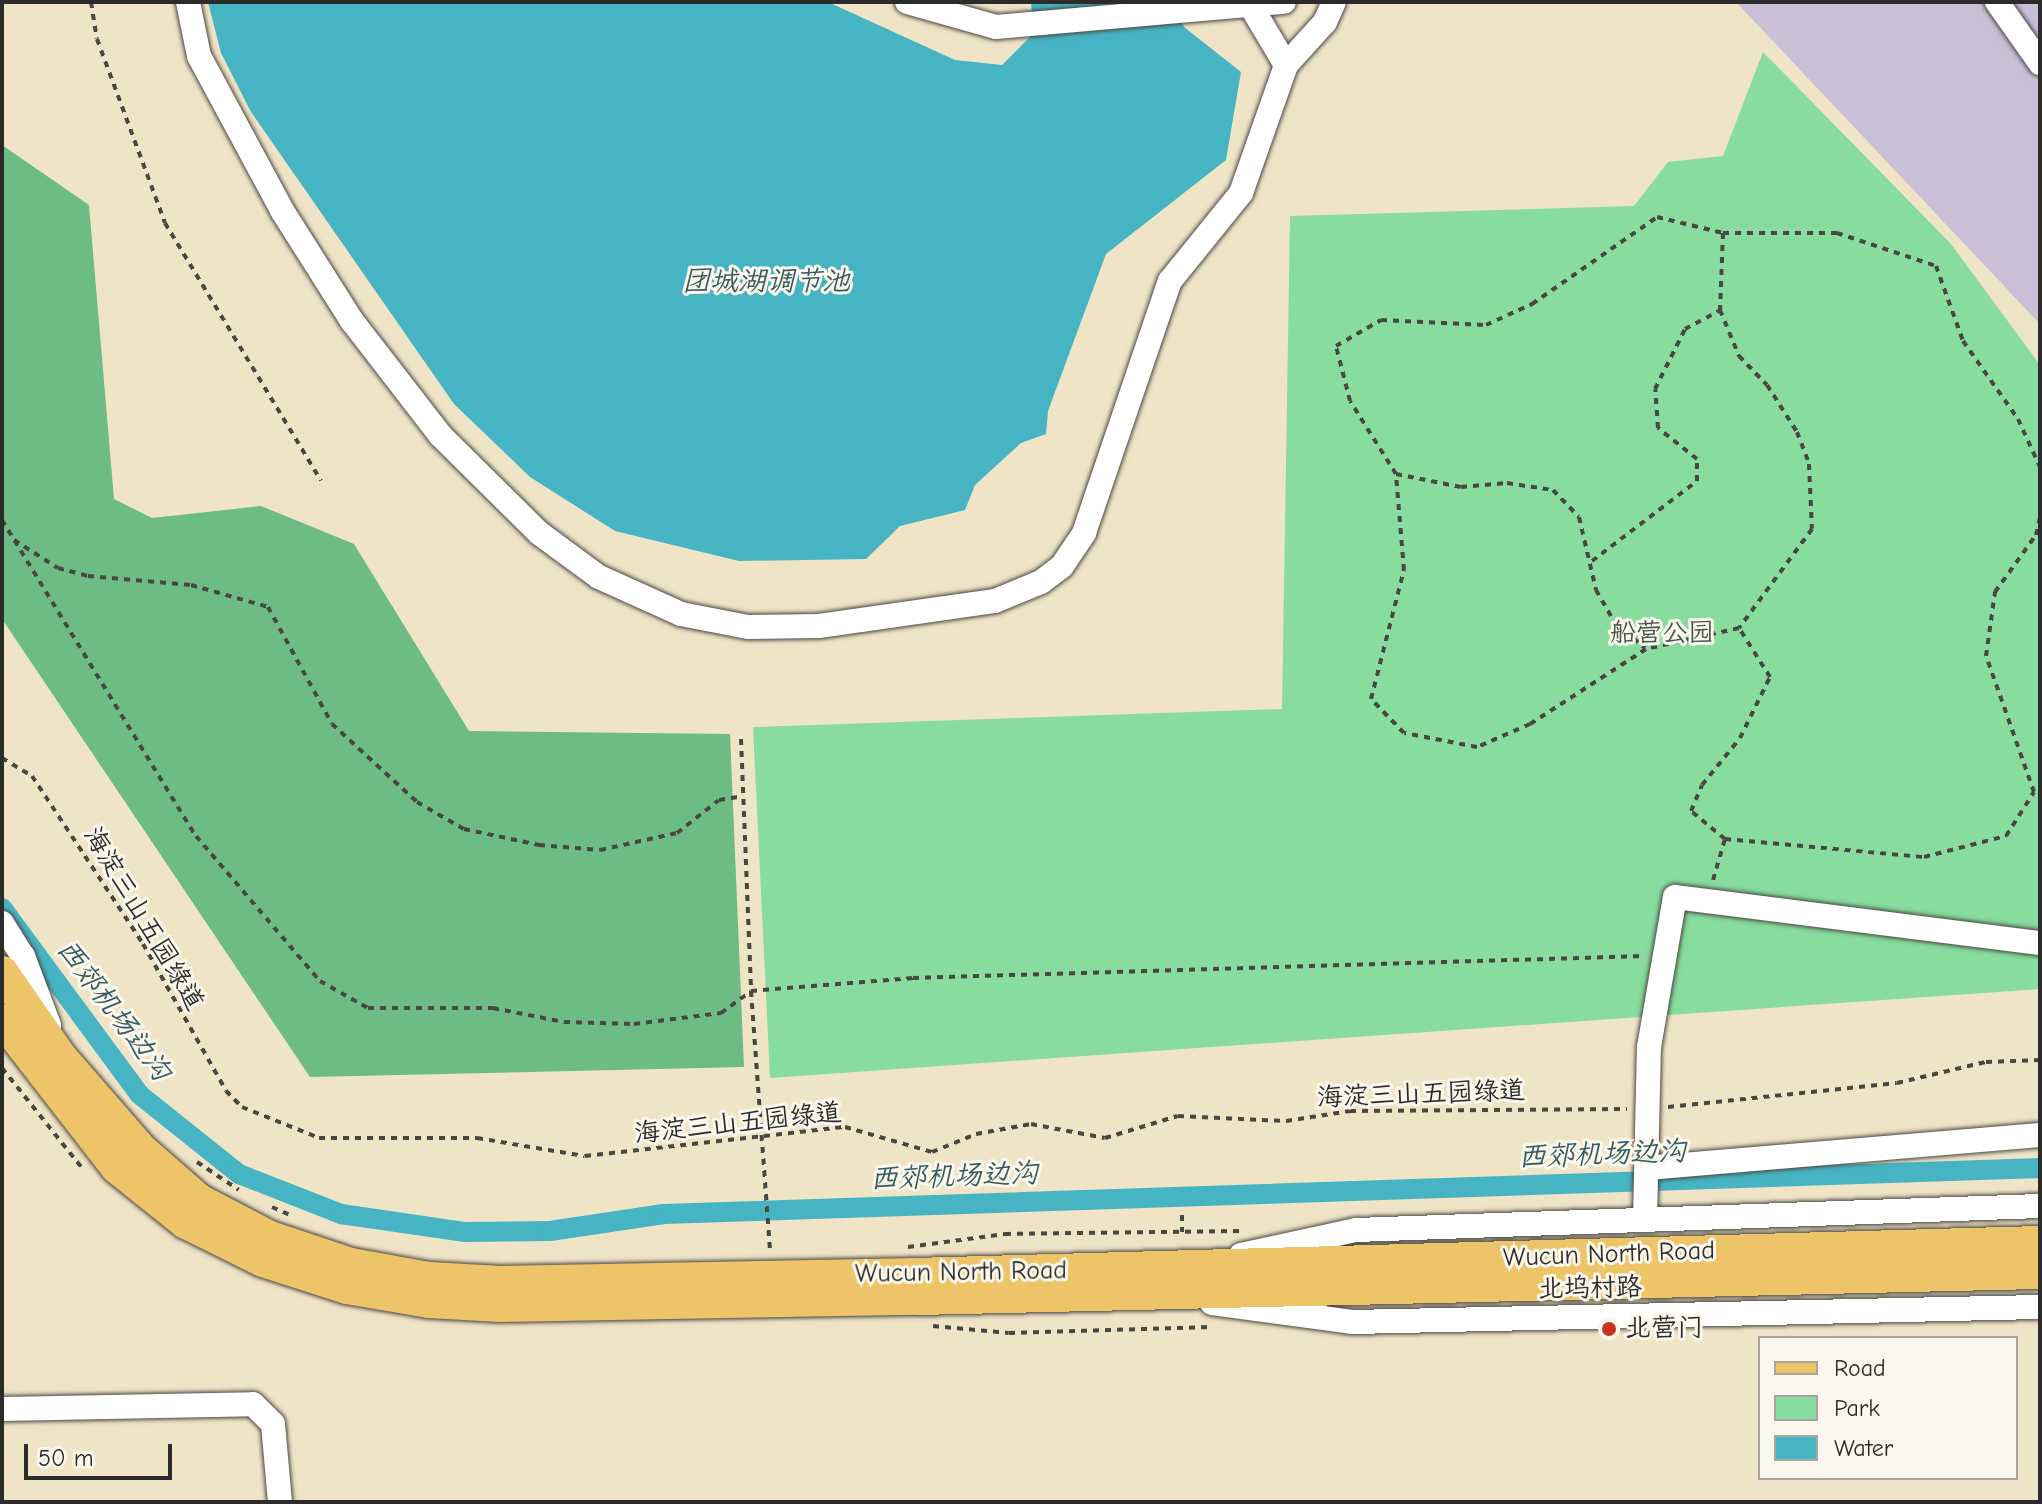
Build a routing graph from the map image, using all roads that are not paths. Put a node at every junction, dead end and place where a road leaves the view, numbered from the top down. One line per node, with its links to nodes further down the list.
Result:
1 (188, 2): 8 (street)
2 (907, 2): 6 (street)
3 (1284, 2): 6 (street)
4 (1997, 2): 7 (street)
5 (1330, 3): 8 (street)
6 (1252, 8): 8 (street)
7 (2040, 63)
8 (1286, 65)
9 (2, 923): 13 (street)
10 (2040, 943): 15 (street)
11 (2, 972): 13 (main road, Wucun North Road)
12 (2, 1020): 21 (main road, Wucun North Road)
13 (61, 1057): 19 (main road, Wucun North Road)
14 (2040, 1135): 15 (street)
15 (1647, 1176): 17 (street)
16 (2040, 1206): 17 (street)
17 (1645, 1220): 19 (street)
18 (2040, 1242): 19 (main road, Wucun North Road)
19 (1184, 1254)
20 (2040, 1273): 21 (main road, Wucun North Road)
21 (1143, 1294): 22 (street, 北坞村路)
22 (2040, 1307)
23 (2, 1409): 24 (street)
24 (280, 1502)

